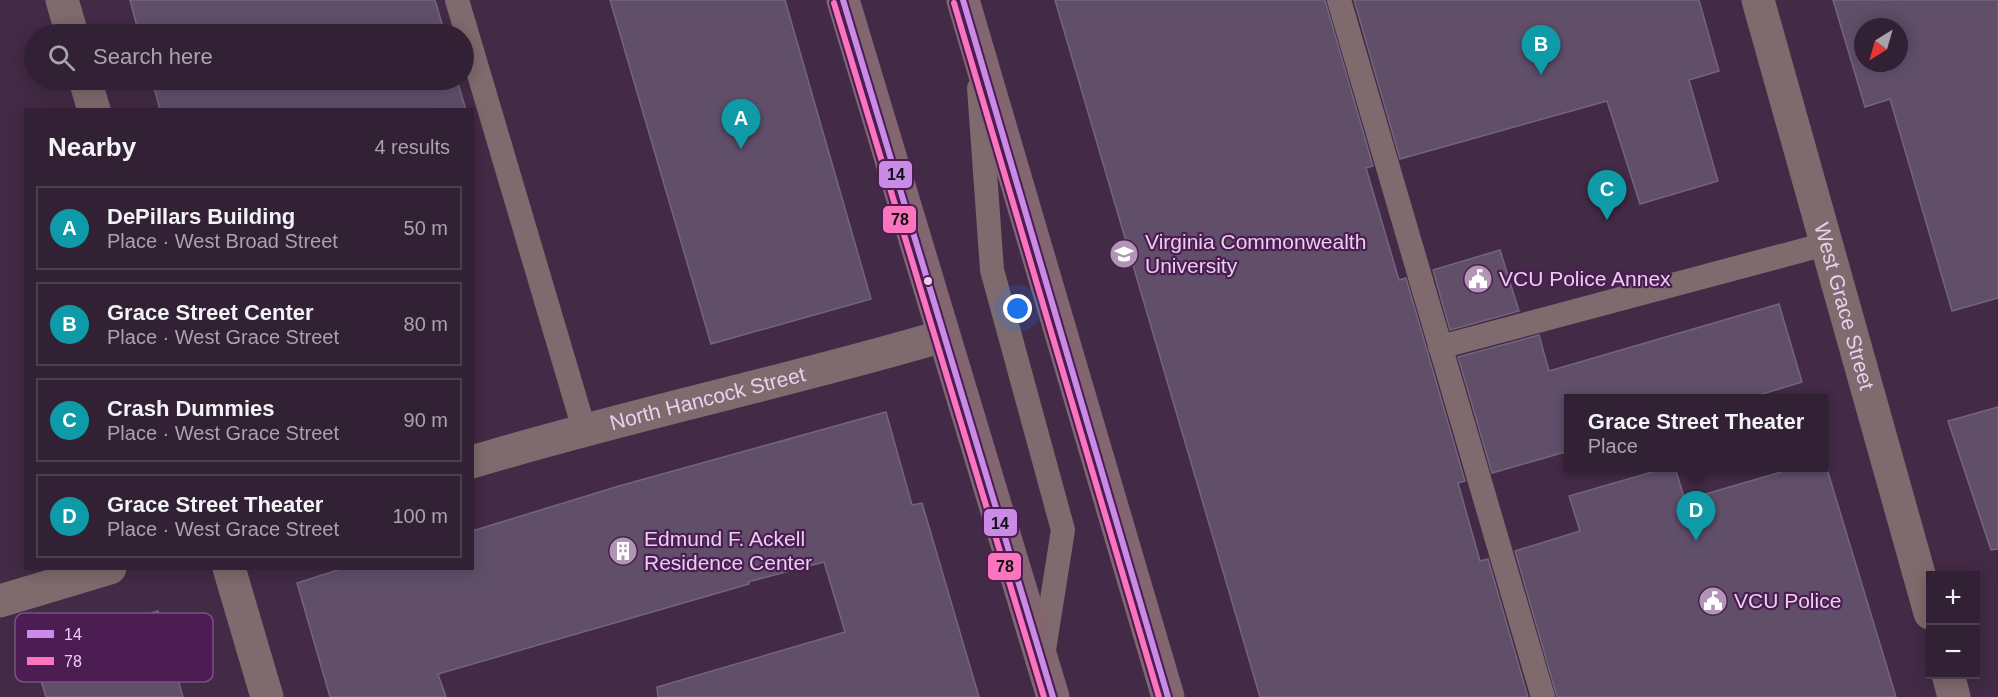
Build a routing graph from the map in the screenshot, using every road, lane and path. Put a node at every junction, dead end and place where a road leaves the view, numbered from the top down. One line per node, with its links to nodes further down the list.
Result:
1 (62, 0): 7 (street)
2 (457, 0): 8 (lane)
3 (843, 0): 14 (main road)
4 (963, 0): 9 (main road)
5 (1339, 0): 15 (lane)
6 (1758, 0): 13 (street, West Grace Street)
7 (69, 24)
8 (464, 24)
9 (975, 44): 22 (lane); 26 (main road)
10 (474, 57): 16 (lane)
11 (88, 90): 12 (street)
12 (93, 108)
13 (1826, 244): 15 (lane); 20 (street, West Grace Street)
14 (943, 336): 16 (street, North Hancock Street); 22 (main road)
15 (1440, 347): 27 (lane)
16 (584, 429): 17 (street, North Hancock Street)
17 (474, 461)
18 (103, 570): 21 (street)
19 (230, 570): 24 (street)
20 (1926, 599)
21 (0, 601)
22 (1042, 661): 25 (main road)
23 (1949, 679): 28 (street)
24 (267, 697)
25 (1053, 697)
26 (1168, 697)
27 (1543, 697)
28 (1954, 697)

